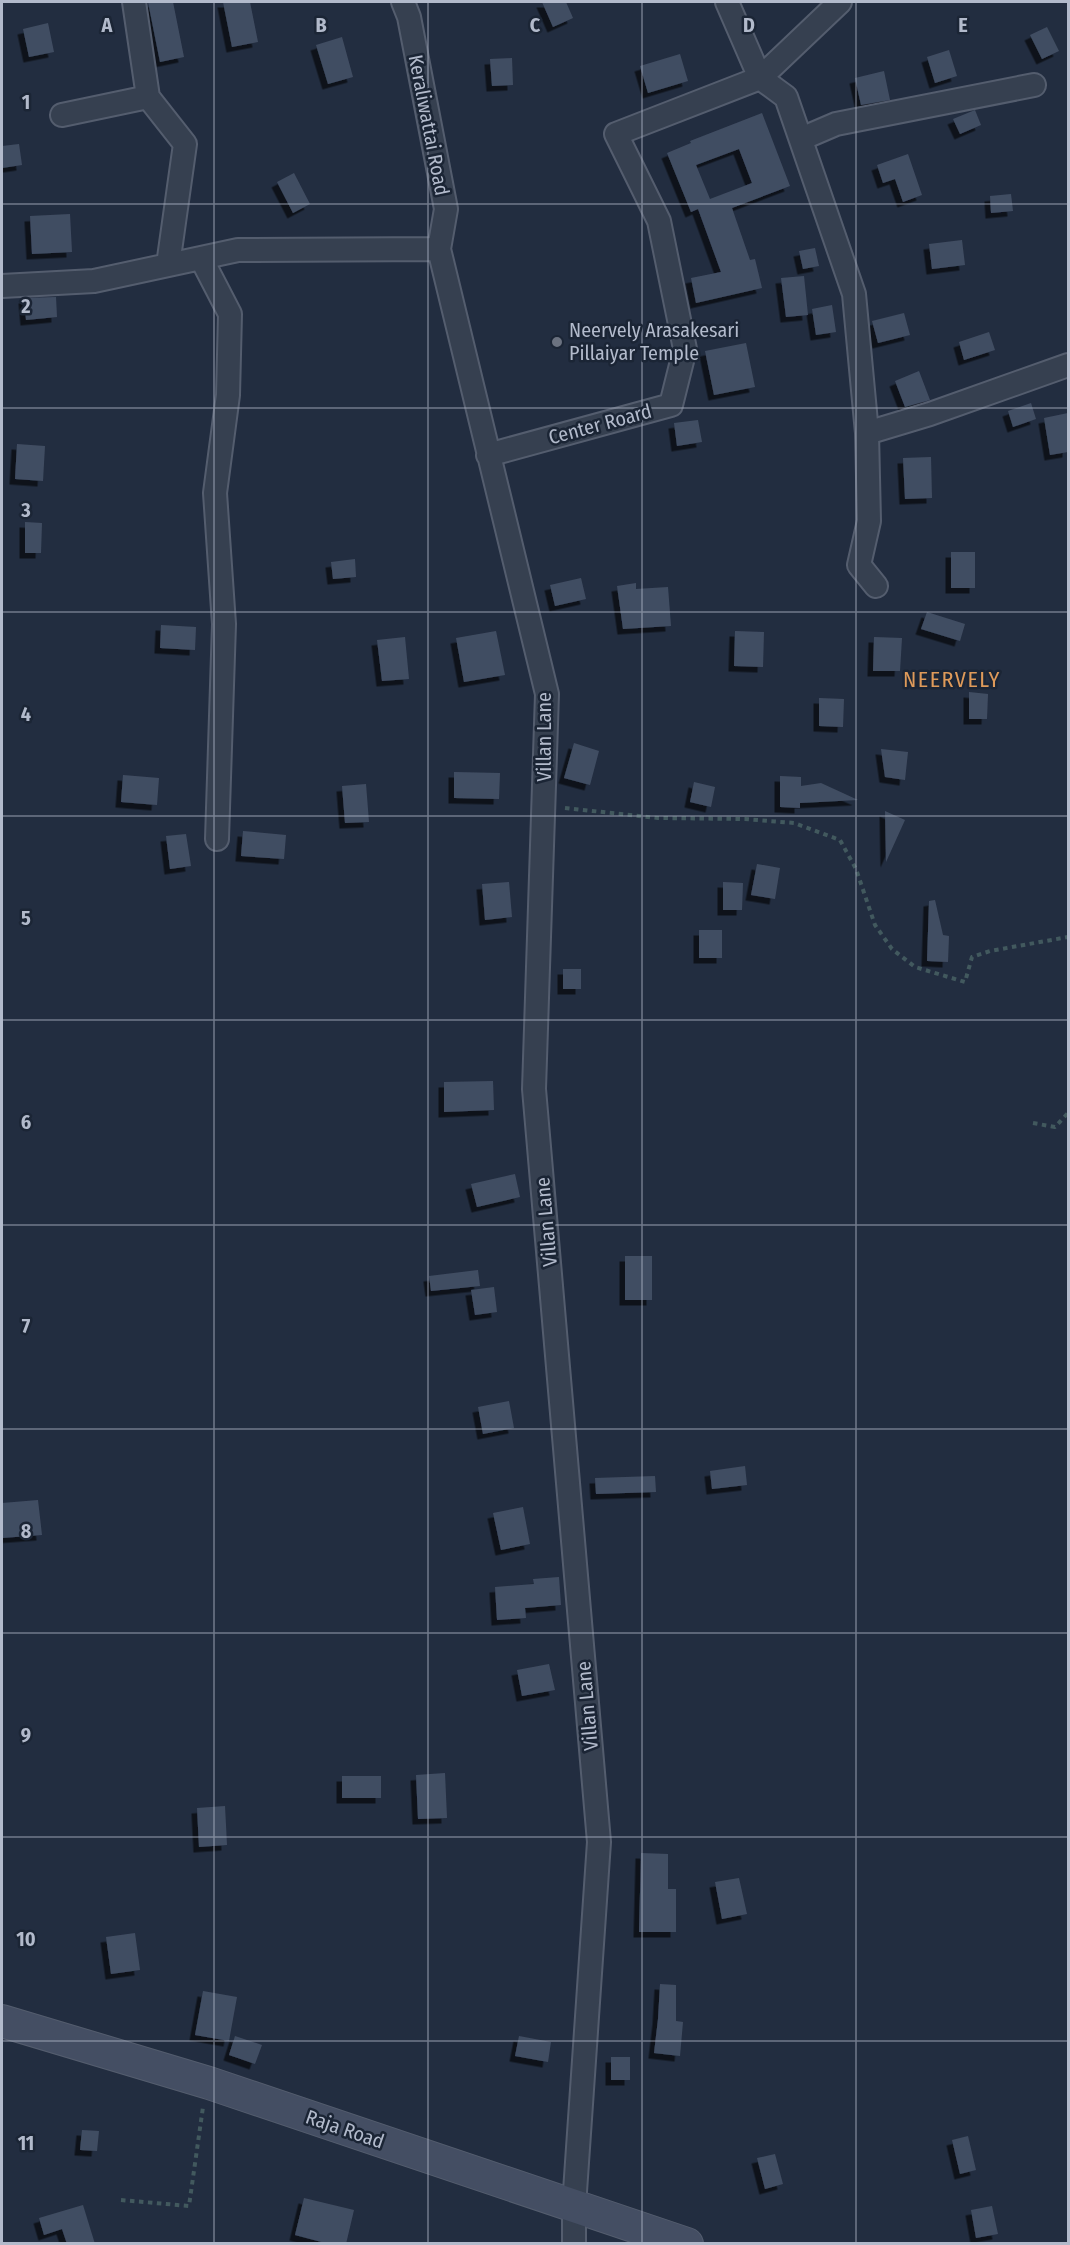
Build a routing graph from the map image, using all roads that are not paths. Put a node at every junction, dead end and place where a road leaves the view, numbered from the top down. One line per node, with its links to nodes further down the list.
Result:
1 (134, 2): 7 (street)
2 (404, 2): 10 (street, Keraliwattai Road)
3 (728, 2): 5 (street)
4 (840, 2): 5 (street)
5 (760, 78): 9 (street); 16 (street, Center Roard)
6 (1035, 85): 9 (street)
7 (148, 97): 8 (street); 12 (street)
8 (62, 115)
9 (801, 139): 15 (street)
10 (439, 249): 11 (street); 16 (street, Villan Lane)
11 (201, 258): 12 (street); 18 (street)
12 (168, 265): 13 (street)
13 (2, 286)
14 (1068, 365): 15 (street)
15 (867, 433): 17 (street)
16 (488, 455): 20 (street, Villan Lane)
17 (876, 586)
18 (217, 839)
19 (2, 2021): 20 (street, Raja Road)
20 (574, 2206): 21 (street, Villan Lane); 22 (street, Raja Road)
21 (574, 2244)
22 (687, 2244)

